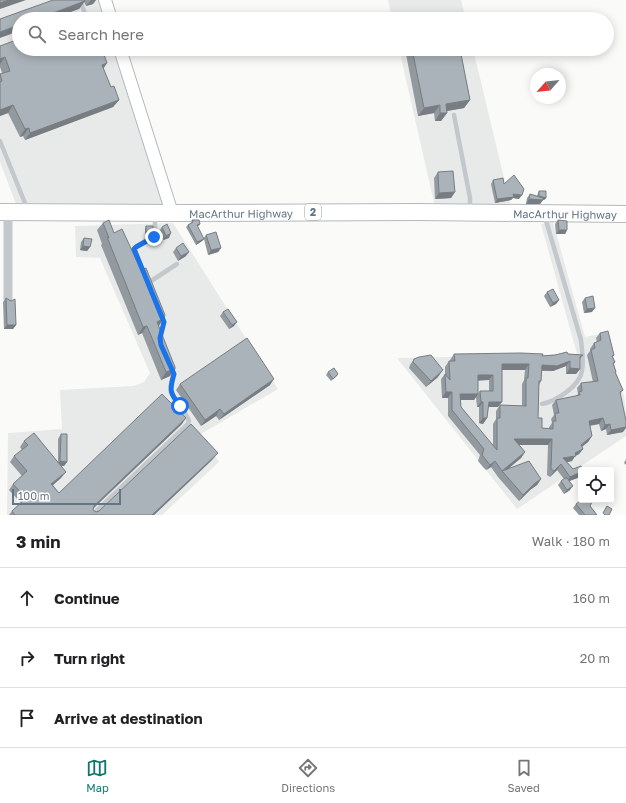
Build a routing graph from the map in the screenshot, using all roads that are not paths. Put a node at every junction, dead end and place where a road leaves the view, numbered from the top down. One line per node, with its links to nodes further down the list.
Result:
1 (80, 0): 3 (lane)
2 (105, 0): 4 (street)
3 (84, 12)
4 (109, 12)
5 (122, 56): 11 (street)
6 (454, 115): 12 (lane)
7 (0, 140): 9 (lane)
8 (4, 212): 9 (highway, MacArthur Highway / 2); 18 (street)
9 (28, 212): 10 (highway, MacArthur Highway / 2)
10 (155, 213): 11 (highway, MacArthur Highway / 2); 16 (lane)
11 (172, 213): 12 (highway, MacArthur Highway / 2)
12 (471, 213): 13 (highway, MacArthur Highway / 2)
13 (544, 214): 14 (highway, MacArthur Highway / 2); 22 (lane)
14 (626, 214)
15 (176, 264): 16 (lane)
16 (148, 283): 17 (lane)
17 (151, 290)
18 (8, 299)
19 (159, 309): 20 (lane)
20 (161, 345)
21 (169, 363): 23 (lane)
22 (542, 404)
23 (92, 515)

